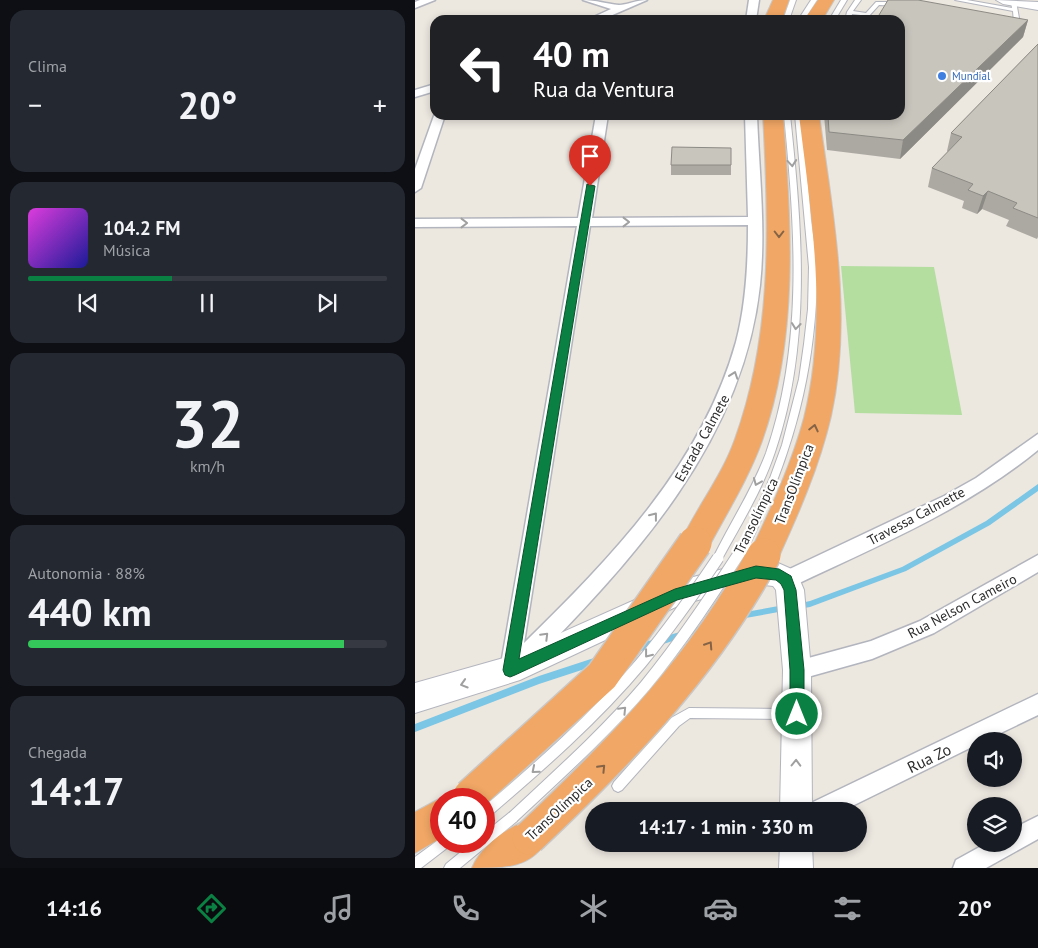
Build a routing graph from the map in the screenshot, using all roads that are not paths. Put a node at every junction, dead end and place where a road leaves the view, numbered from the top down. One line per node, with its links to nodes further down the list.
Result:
1 (430, 0): 13 (street)
2 (588, 0): 16 (street)
3 (642, 0): 16 (street)
4 (754, 0): 20 (street)
5 (781, 0): 21 (highway)
6 (793, 0): 22 (lane)
7 (814, 0): 23 (lane)
8 (825, 0): 24 (highway)
9 (844, 0): 25 (lane)
10 (858, 0): 17 (lane)
11 (957, 0): 12 (lane)
12 (1011, 4): 15 (street); 27 (lane)
13 (415, 5)
14 (909, 6): 17 (lane)
15 (1038, 6)
16 (621, 8): 18 (street); 19 (street)
17 (850, 12): 26 (lane)
18 (604, 15)
19 (620, 15)
20 (752, 15)
21 (775, 15)
22 (788, 15)
23 (804, 15)
24 (816, 15)
25 (835, 15)
26 (849, 15)
27 (1005, 24)
28 (430, 89): 29 (street)
29 (415, 94)
30 (437, 120): 37 (street)
31 (602, 120): 39 (street)
32 (751, 120): 38 (street, Estrada Calmete)
33 (773, 120): 43 (highway, one-way to 43)
34 (787, 120): 43 (lane, Transolímpica, one-way to 43)
35 (798, 120): 42 (lane, Transolímpica)
36 (810, 120): 42 (highway, TransOlímpica, one-way to 36)
37 (415, 188)
38 (754, 221): 39 (street, one-way to 38); 46 (street, Estrada Calmete, one-way to 38)
39 (584, 222): 40 (street, one-way to 39); 46 (street)
40 (415, 223)
41 (1038, 441): 45 (street, Travessa Calmette)
42 (755, 549): 57 (highway, TransOlímpica, one-way to 42, bridge)
43 (707, 551): 52 (highway, one-way to 52, bridge)
44 (1038, 563): 47 (street, Rua Nelson Cameiro)
45 (788, 585): 46 (street); 47 (street)
46 (510, 670): 48 (street, one-way to 48)
47 (797, 670): 50 (street)
48 (415, 698)
49 (1038, 704): 54 (street, Rua Zo)
50 (797, 714): 51 (lane); 53 (street, one-way to 50)
51 (618, 786)
52 (488, 788)
53 (796, 802)
54 (837, 802)
55 (430, 826): 58 (highway)
56 (1038, 827): 59 (street)
57 (521, 828): 64 (lane, Transolímpica); 65 (highway, TransOlímpica)
58 (415, 834)
59 (1022, 836)
60 (796, 852): 66 (street)
61 (993, 852): 67 (street)
62 (431, 853): 63 (lane)
63 (415, 865)
64 (450, 868)
65 (491, 868)
66 (796, 868)
67 (964, 868)

